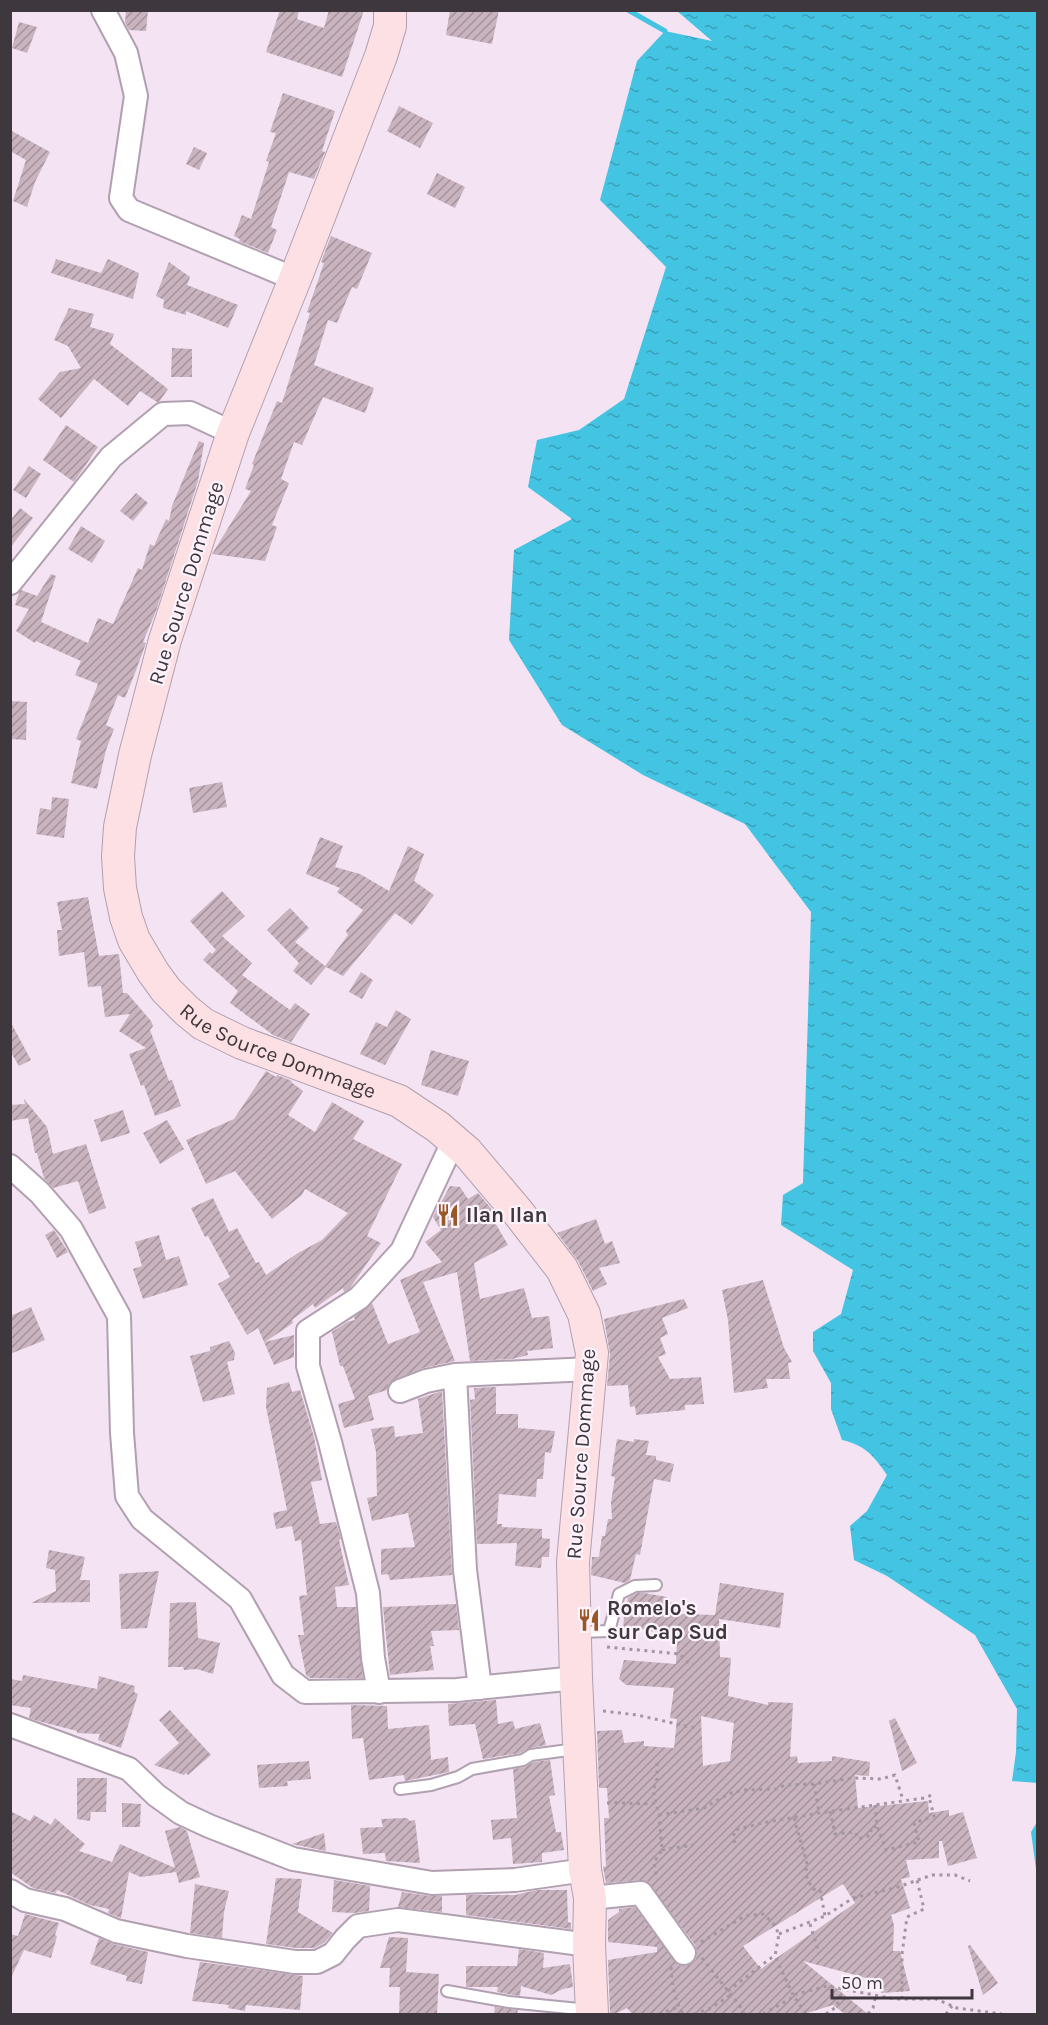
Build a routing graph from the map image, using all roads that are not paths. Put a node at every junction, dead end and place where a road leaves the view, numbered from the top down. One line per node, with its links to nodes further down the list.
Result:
1 (103, 10): 3 (street)
2 (390, 10): 3 (main road, Rue Source Dommage)
3 (295, 279): 4 (main road, Rue Source Dommage)
4 (233, 433): 5 (street); 6 (main road, Rue Source Dommage)
5 (10, 583)
6 (454, 1140): 8 (main road, Rue Source Dommage); 14 (street)
7 (10, 1166): 14 (street)
8 (591, 1369): 9 (street); 12 (main road, Rue Source Dommage)
9 (455, 1375): 10 (street); 13 (street)
10 (400, 1391)
11 (656, 1585): 12 (lane)
12 (575, 1638): 15 (main road, Rue Source Dommage)
13 (480, 1688): 14 (street); 15 (street)
14 (379, 1692)
15 (577, 1693): 17 (main road, Rue Source Dommage)
16 (10, 1725): 19 (street)
17 (579, 1749): 18 (lane); 19 (main road, Rue Source Dommage)
18 (400, 1789)
19 (587, 1884): 21 (main road, Rue Source Dommage); 22 (street)
20 (10, 1891): 21 (street)
21 (589, 1945): 24 (main road, Rue Source Dommage)
22 (688, 1950)
23 (447, 1991): 24 (lane)
24 (592, 2012)

